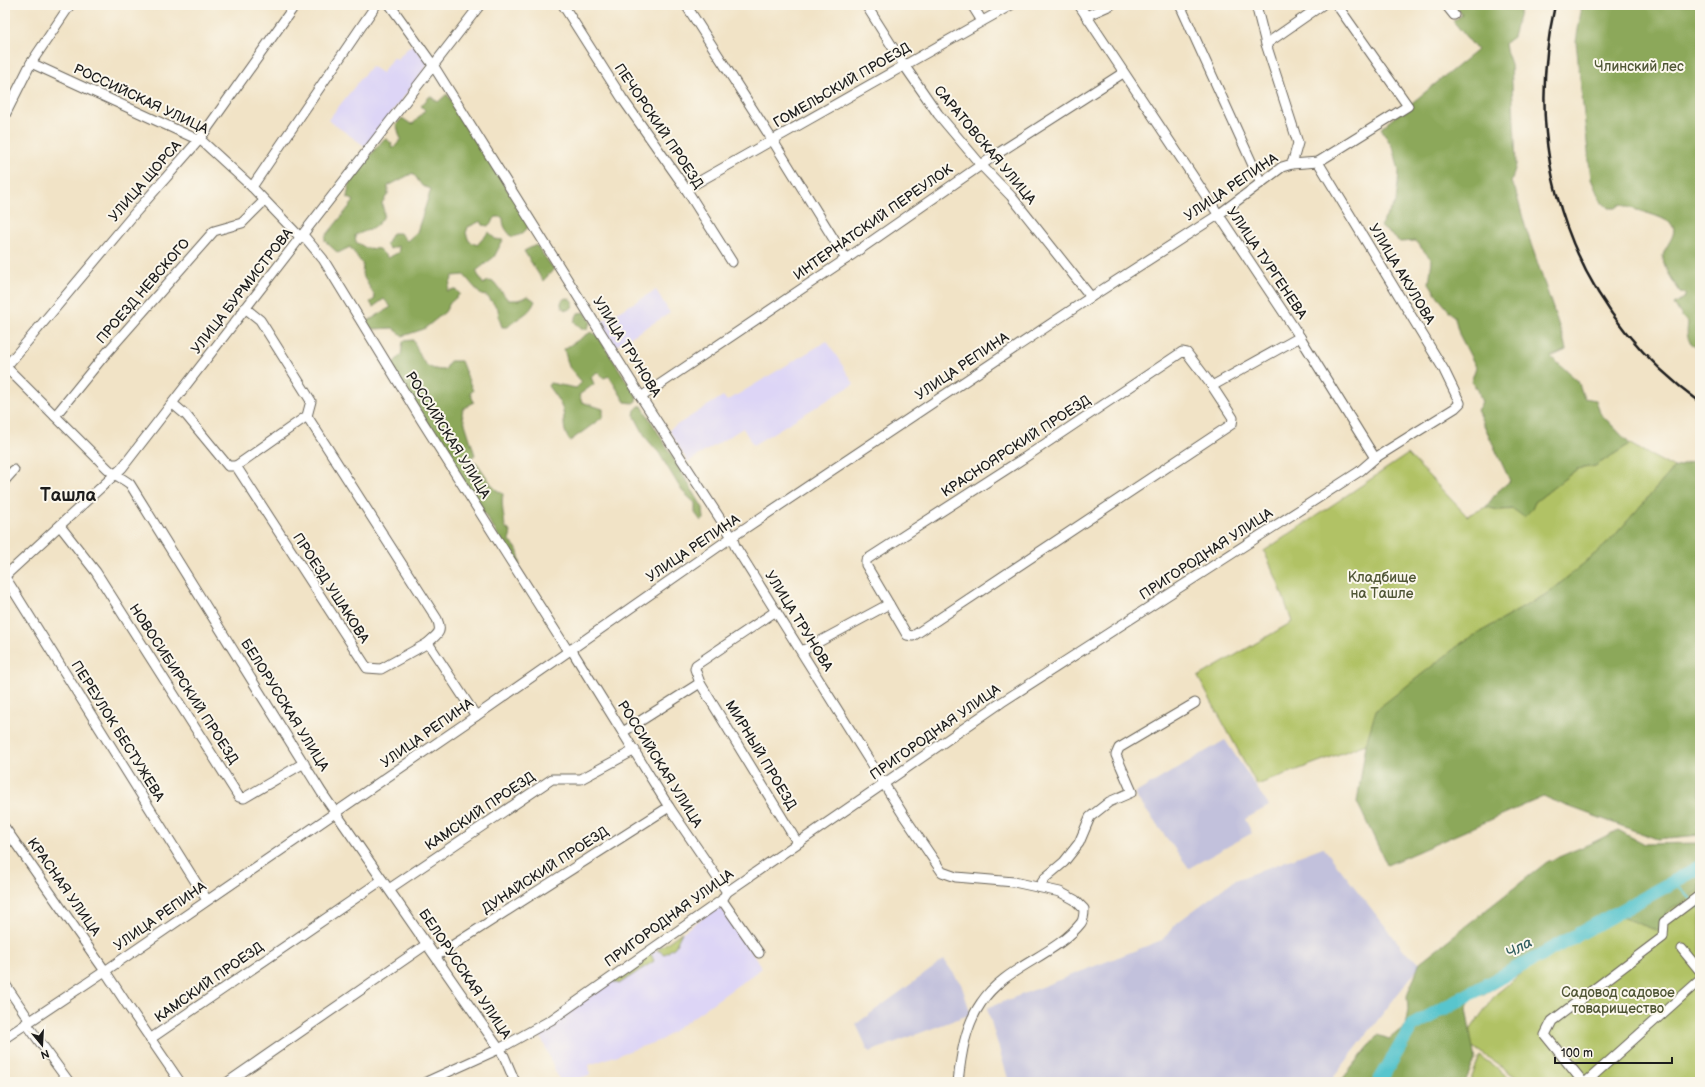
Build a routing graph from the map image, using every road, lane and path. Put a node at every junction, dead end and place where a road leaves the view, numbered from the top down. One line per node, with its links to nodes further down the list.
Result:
1 (70, 5): 22 (street)
2 (295, 5): 27 (street, УЛИЦА ЩОРСА)
3 (376, 5): 33 (street)
4 (390, 5): 23 (street, УЛИЦА ТРУНОВА)
5 (480, 5): 23 (street, УЛИЦА БУРМИСТРОВА)
6 (564, 5): 34 (street, ПЕЧОРСКИЙ ПРОЕЗД)
7 (686, 5): 28 (street)
8 (866, 5): 24 (street, САРАТОВСКАЯ УЛИЦА)
9 (972, 5): 20 (street)
10 (1011, 5): 20 (street, ГОМЕЛЬСКИЙ ПРОЕЗД)
11 (1079, 5): 19 (street, УЛИЦА ТУРГЕНЕВА)
12 (1111, 5): 19 (street)
13 (1180, 5): 32 (street)
14 (1256, 5): 21 (street)
15 (1322, 5): 21 (street)
16 (1337, 5): 29 (street, УЛИЦА РЕПИНА)
17 (1446, 5): 18 (street)
18 (1454, 15)
19 (1086, 16): 25 (street, УЛИЦА ТУРГЕНЕВА)
20 (982, 21): 24 (street, ГОМЕЛЬСКИЙ ПРОЕЗД)
21 (1266, 44): 30 (street)
22 (31, 63): 26 (street); 27 (street, РОССИЙСКАЯ УЛИЦА)
23 (434, 65): 37 (street, УЛИЦА БУРМИСТРОВА); 45 (street, УЛИЦА ТРУНОВА)
24 (904, 65): 28 (street, ГОМЕЛЬСКИЙ ПРОЕЗД); 31 (street, САРАТОВСКАЯ УЛИЦА)
25 (1123, 73): 31 (street, ИНТЕРНАТСКИЙ ПЕРЕУЛОК); 36 (street, УЛИЦА ТУРГЕНЕВА)
26 (5, 115)
27 (199, 140): 33 (street, РОССИЙСКАЯ УЛИЦА); 43 (street, УЛИЦА ЩОРСА)
28 (773, 141): 34 (street, ГОМЕЛЬСКИЙ ПРОЕЗД); 38 (street)
29 (1318, 162): 30 (street, УЛИЦА РЕПИНА); 46 (street, УЛИЦА АКУЛОВА)
30 (1292, 164): 32 (street, УЛИЦА РЕПИНА)
31 (981, 165): 38 (street, ИНТЕРНАТСКИЙ ПЕРЕУЛОК); 40 (street, САРАТОВСКАЯ УЛИЦА)
32 (1261, 183): 36 (street, УЛИЦА РЕПИНА)
33 (252, 187): 35 (street, РОССИЙСКАЯ УЛИЦА)
34 (686, 189): 39 (street, ПЕЧОРСКИЙ ПРОЕЗД)
35 (264, 201): 37 (street, РОССИЙСКАЯ УЛИЦА); 48 (street, ПРОЕЗД НЕВСКОГО)
36 (1218, 215): 40 (street, УЛИЦА РЕПИНА); 42 (street, УЛИЦА ТУРГЕНЕВА)
37 (302, 237): 41 (street, УЛИЦА БУРМИСТРОВА); 61 (street, РОССИЙСКАЯ УЛИЦА)
38 (846, 259): 45 (street, ИНТЕРНАТСКИЙ ПЕРЕУЛОК)
39 (732, 262)
40 (1091, 297): 56 (street, УЛИЦА РЕПИНА)
41 (246, 308): 47 (street, УЛИЦА БУРМИСТРОВА); 49 (street)
42 (1300, 337): 44 (street); 50 (street, УЛИЦА ТУРГЕНЕВА)
43 (5, 367): 48 (street, БЕЛОРУССКАЯ УЛИЦА)
44 (1212, 386): 58 (street, КРАСНОЯРСКИЙ ПРОЕЗД); 58 (street, КРАСНОЯРСКИЙ ПРОЕЗД)
45 (641, 397): 56 (street, УЛИЦА ТРУНОВА)
46 (1460, 403): 50 (street, ПРИГОРОДНАЯ УЛИЦА)
47 (173, 404): 51 (street, ПРОЕЗД УШАКОВА); 53 (street, УЛИЦА БУРМИСТРОВА)
48 (55, 416): 53 (street, БЕЛОРУССКАЯ УЛИЦА)
49 (307, 416): 51 (street); 60 (street, ПРОЕЗД УШАКОВА)
50 (1375, 458): 69 (street, ПРИГОРОДНАЯ УЛИЦА)
51 (236, 466): 60 (street, ПРОЕЗД УШАКОВА)
52 (14, 470): 54 (street)
53 (115, 476): 55 (street, УЛИЦА БУРМИСТРОВА); 68 (street, БЕЛОРУССКАЯ УЛИЦА)
54 (5, 480)
55 (60, 526): 57 (street, УЛИЦА БУРМИСТРОВА); 68 (street, НОВОСИБИРСКИЙ ПРОЕЗД)
56 (732, 538): 59 (street, УЛИЦА ТРУНОВА); 61 (street, УЛИЦА РЕПИНА)
57 (5, 576): 79 (street, ПЕРЕУЛОК БЕСТУЖЕВА)
58 (889, 604): 62 (street)
59 (776, 610): 62 (street, УЛИЦА ТРУНОВА); 63 (street, МИРНЫЙ ПРОЕЗД)
60 (428, 643): 65 (street)
61 (570, 650): 65 (street, УЛИЦА РЕПИНА); 66 (street, РОССИЙСКАЯ УЛИЦА)
62 (802, 651): 69 (street, УЛИЦА ТРУНОВА)
63 (700, 683): 66 (street); 73 (street, МИРНЫЙ ПРОЕЗД)
64 (1195, 703): 75 (street)
65 (476, 716): 71 (street, УЛИЦА РЕПИНА)
66 (623, 732): 67 (street, РОССИЙСКАЯ УЛИЦА)
67 (635, 750): 70 (street, РОССИЙСКАЯ УЛИЦА); 76 (street, КАМСКИЙ ПРОЕЗД)
68 (304, 763): 71 (street, БЕЛОРУССКАЯ УЛИЦА)
69 (885, 784): 73 (street, ПРИГОРОДНАЯ УЛИЦА); 75 (street, УЛИЦА ТРУНОВА)
70 (669, 807): 78 (street, РОССИЙСКАЯ УЛИЦА); 83 (street, ДУНАЙСКИЙ ПРОЕЗД)
71 (335, 812): 74 (street, БЕЛОРУССКАЯ УЛИЦА); 79 (street, УЛИЦА РЕПИНА)
72 (5, 828): 84 (street, КРАСНАЯ УЛИЦА)
73 (797, 842): 78 (street, ПРИГОРОДНАЯ УЛИЦА)
74 (382, 880): 76 (street, БЕЛОРУССКАЯ УЛИЦА); 90 (street, КАМСКИЙ ПРОЕЗД)
75 (1039, 887): 97 (street, УЛИЦА ТРУНОВА)
76 (389, 889): 80 (street, БЕЛОРУССКАЯ УЛИЦА)
77 (1700, 894): 98 (street)
78 (724, 896): 82 (street, РОССИЙСКАЯ УЛИЦА); 91 (street, ПРИГОРОДНАЯ УЛИЦА)
79 (207, 900): 84 (street, УЛИЦА РЕПИНА)
80 (428, 944): 83 (street, БЕЛОРУССКАЯ УЛИЦА); 94 (street)
81 (1682, 949): 85 (street)
82 (759, 953)
83 (436, 956): 91 (street, БЕЛОРУССКАЯ УЛИЦА)
84 (106, 971): 88 (street, УЛИЦА РЕПИНА); 90 (street, КРАСНАЯ УЛИЦА)
85 (1700, 971)
86 (1700, 980): 98 (street)
87 (5, 984): 88 (street)
88 (28, 1022): 89 (street, УЛИЦА РЕПИНА); 92 (street)
89 (5, 1038)
90 (150, 1039): 93 (street, КРАСНАЯ УЛИЦА)
91 (499, 1049): 95 (street, ПРИГОРОДНАЯ УЛИЦА); 96 (street, БЕЛОРУССКАЯ УЛИЦА)
92 (69, 1082)
93 (180, 1082)
94 (228, 1082)
95 (426, 1082)
96 (515, 1082)
97 (958, 1082)
98 (1584, 1082)

